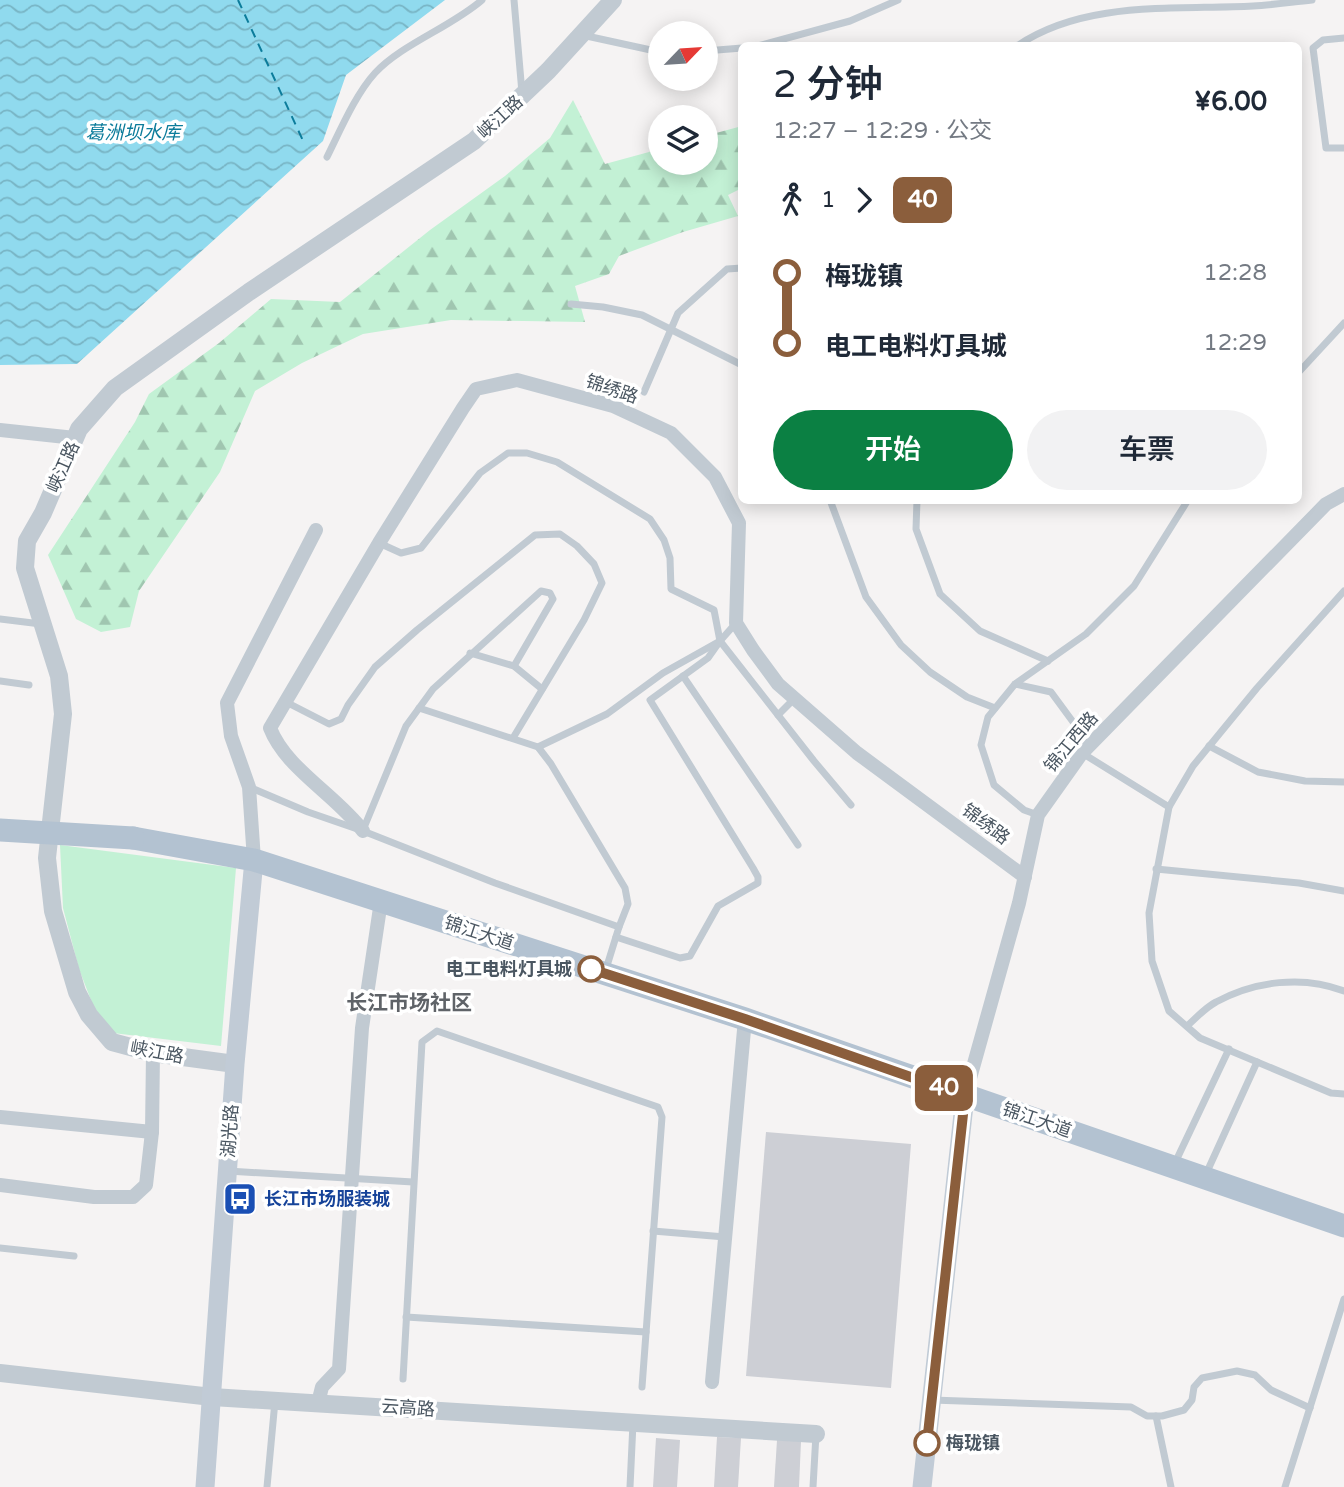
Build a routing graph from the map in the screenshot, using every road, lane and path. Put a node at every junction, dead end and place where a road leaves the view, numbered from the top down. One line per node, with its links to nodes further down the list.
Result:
1 (482, 0): 16 (lane)
2 (514, 0): 14 (lane)
3 (613, 0): 7 (street, 峡江路)
4 (898, 0): 9 (lane)
5 (1312, 0): 6 (lane)
6 (1131, 4): 10 (lane)
7 (581, 34): 12 (lane); 14 (street, 峡江路)
8 (1344, 38): 15 (lane)
9 (773, 42)
10 (1022, 42)
11 (738, 48): 13 (lane)
12 (648, 49)
13 (718, 50)
14 (522, 96): 25 (street, 峡江路)
15 (1344, 148)
16 (327, 158)
17 (738, 269): 20 (lane)
18 (571, 304): 20 (lane)
19 (1344, 323): 22 (lane)
20 (672, 328): 21 (lane); 23 (lane)
21 (738, 363)
22 (1302, 369)
23 (645, 392)
24 (0, 430): 25 (street)
25 (75, 438): 35 (street, 峡江路)
26 (1344, 494): 53 (street, 锦江西路)
27 (831, 504): 48 (lane)
28 (917, 504): 38 (lane)
29 (1185, 504): 38 (lane)
30 (316, 530): 55 (street)
31 (379, 543): 34 (street, 锦绣路); 36 (lane); 46 (street, 锦绣路)
32 (1344, 591): 51 (lane)
33 (0, 620): 35 (lane)
34 (736, 622): 36 (lane); 45 (street, 锦绣路)
35 (42, 624): 74 (street, 峡江路)
36 (720, 641): 40 (lane); 49 (lane); 52 (lane)
37 (470, 653): 39 (lane); 39 (lane); 47 (lane)
38 (1048, 661): 42 (lane)
39 (514, 666): 44 (lane)
40 (683, 676): 61 (lane); 68 (lane)
41 (0, 681): 43 (lane)
42 (1015, 684): 48 (lane); 53 (lane)
43 (29, 685)
44 (542, 689): 46 (lane); 50 (lane)
45 (795, 699): 49 (lane); 64 (street, 锦绣路)
46 (286, 701): 60 (street, 锦绣路)
47 (419, 708): 50 (lane); 60 (lane)
48 (995, 708): 58 (lane)
49 (778, 715): 56 (lane)
50 (513, 738): 52 (lane)
51 (1209, 746): 54 (lane); 57 (lane)
52 (538, 747): 67 (lane)
53 (1082, 753): 57 (lane); 58 (street, 锦江西路)
54 (1344, 782)
55 (249, 787): 60 (lane); 62 (street)
56 (851, 805)
57 (1169, 807): 63 (lane)
58 (1038, 815): 64 (street, 锦江西路)
59 (0, 830): 62 (main road, 锦江大道, bridge)
60 (363, 831): 67 (lane)
61 (799, 845)
62 (254, 860): 66 (main road, 锦江大道); 76 (main road, 湖光路)
63 (1156, 869): 65 (lane); 72 (lane)
64 (1025, 877): 78 (street, 锦江西路)
65 (1344, 891)
66 (381, 901): 69 (main road, 锦江大道); 84 (street)
67 (619, 927): 68 (lane)
68 (616, 937): 69 (lane)
69 (604, 974): 71 (main road, 锦江大道)
70 (1344, 991): 72 (lane)
71 (745, 1019): 78 (main road, 锦江大道); 89 (street)
72 (1187, 1026): 73 (lane)
73 (1228, 1049): 75 (lane); 81 (lane)
74 (153, 1053): 76 (street, 峡江路); 80 (street)
75 (1257, 1062): 77 (lane); 83 (lane)
76 (234, 1064): 82 (main road, 湖光路)
77 (1344, 1094)
78 (965, 1096): 81 (main road, 锦江大道); 100 (main road)
79 (0, 1117): 80 (street)
80 (152, 1132): 86 (street)
81 (1173, 1167): 83 (main road, 锦江大道)
82 (227, 1171): 84 (lane); 99 (main road, 湖光路)
83 (1205, 1178): 87 (main road, 锦江大道)
84 (352, 1179): 85 (lane); 102 (street)
85 (413, 1182): 88 (lane); 93 (lane)
86 (0, 1185)
87 (1344, 1226)
88 (653, 1231): 89 (lane); 94 (lane)
89 (725, 1237): 97 (street)
90 (0, 1248): 91 (lane)
91 (74, 1256)
92 (1344, 1299): 103 (lane)
93 (406, 1317): 94 (lane); 96 (lane)
94 (646, 1332): 98 (lane)
95 (0, 1373): 99 (street, 云高路)
96 (403, 1379)
97 (712, 1382)
98 (642, 1387)
99 (212, 1397): 101 (street, 云高路); 107 (main road, 湖光路)
100 (932, 1400): 104 (lane); 111 (main road)
101 (275, 1401): 102 (street, 云高路); 108 (lane)
102 (318, 1403): 105 (street, 云高路)
103 (1310, 1408): 104 (lane); 113 (lane)
104 (1156, 1416): 112 (lane)
105 (633, 1422): 106 (street, 云高路); 109 (lane)
106 (816, 1433): 110 (lane)
107 (205, 1487)
108 (267, 1487)
109 (630, 1487)
110 (813, 1487)
111 (922, 1487)
112 (1171, 1487)
113 (1286, 1487)

